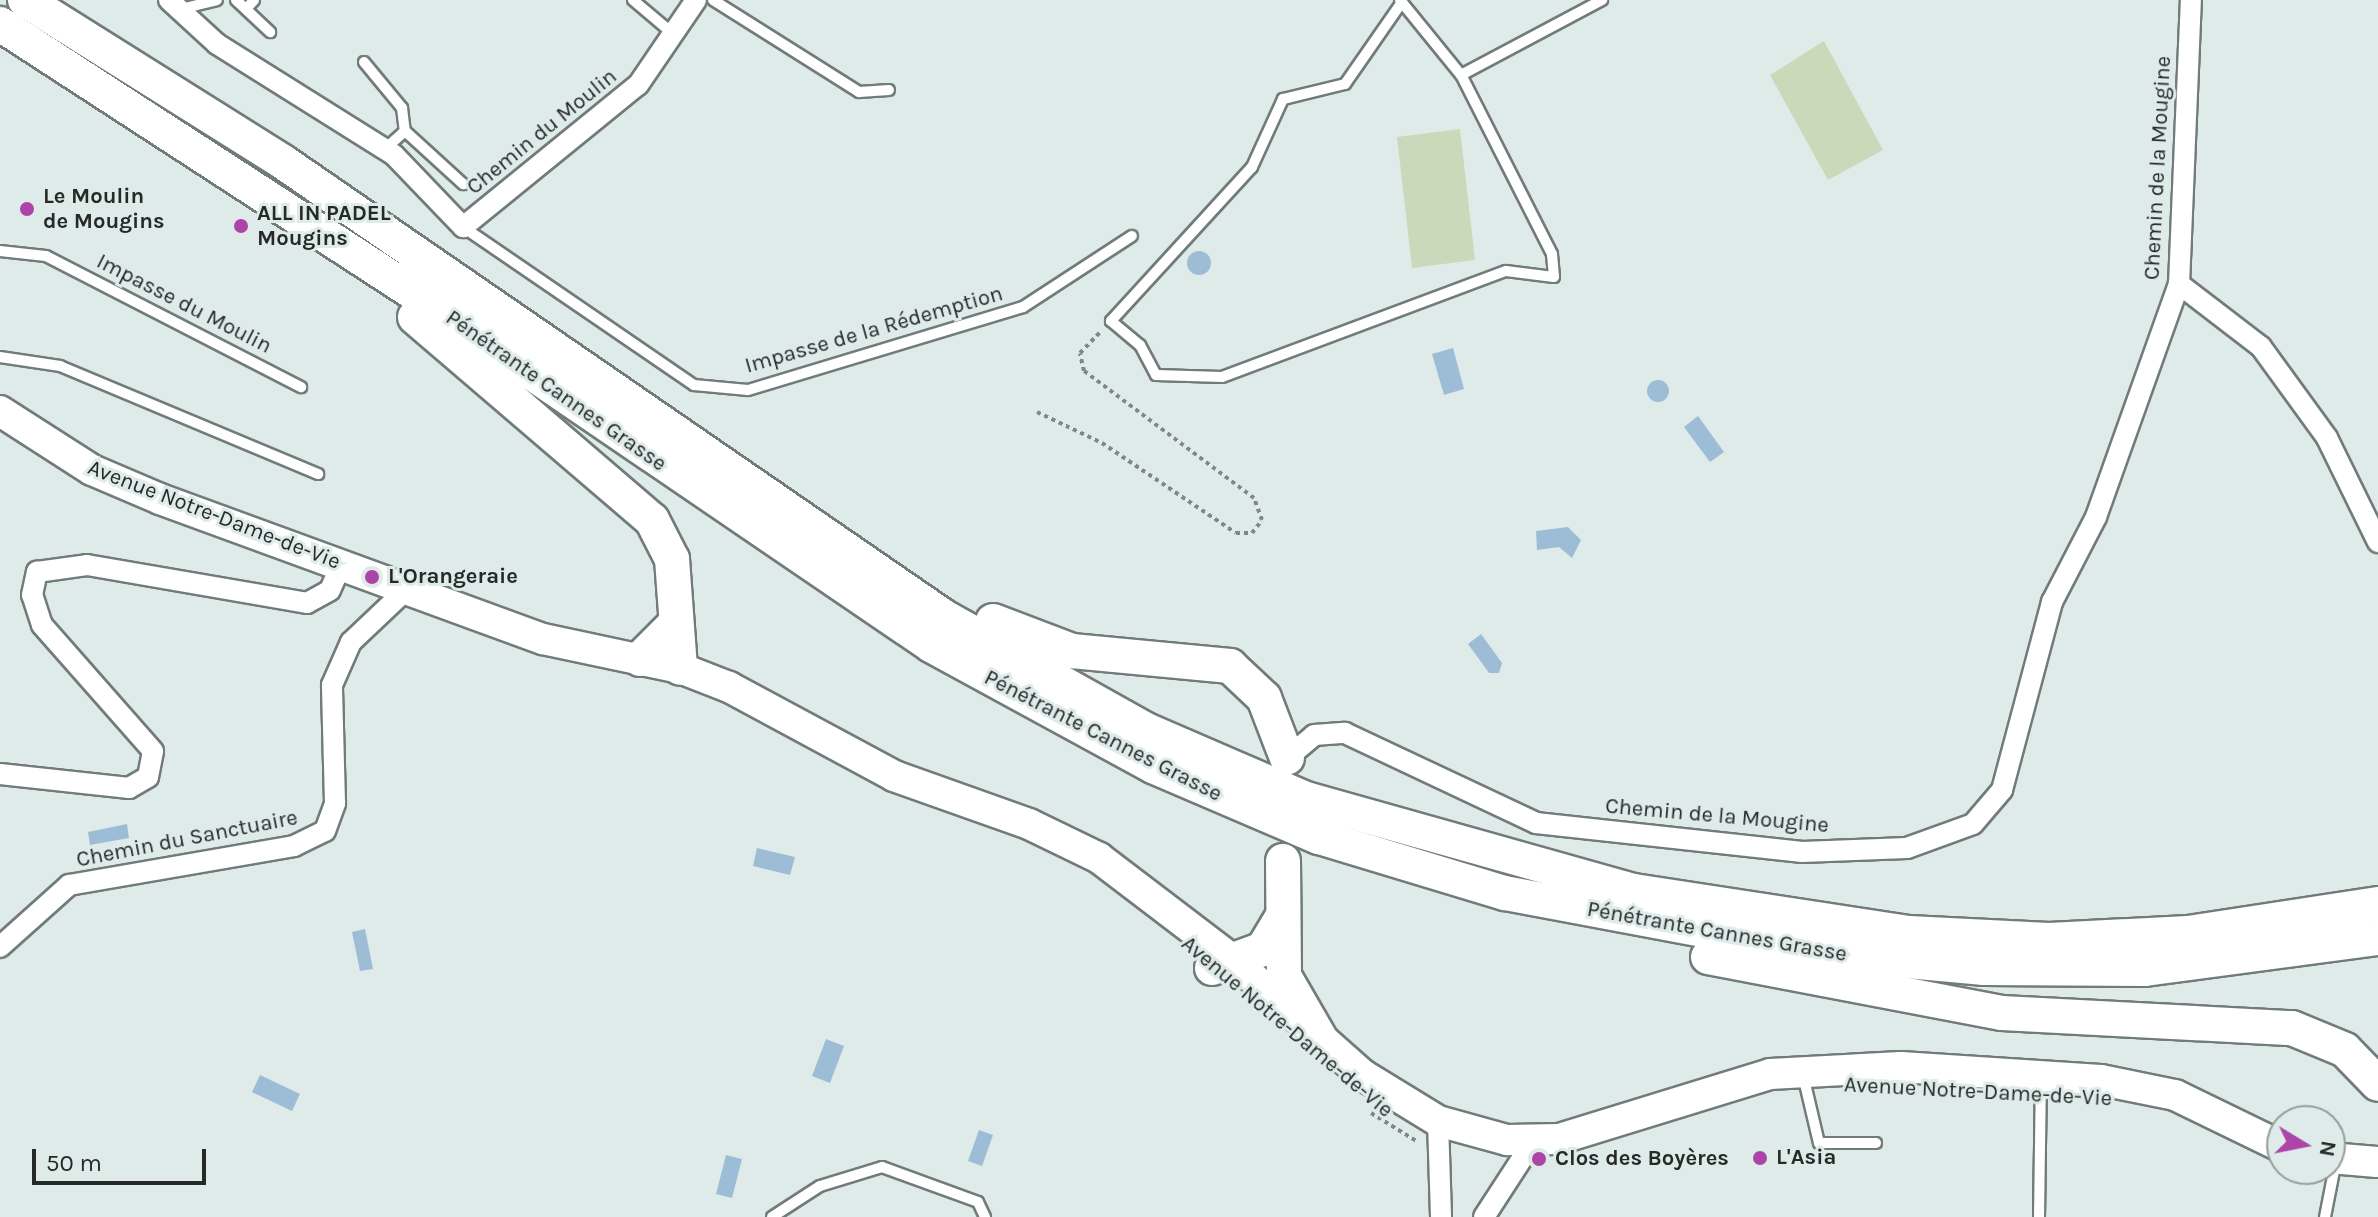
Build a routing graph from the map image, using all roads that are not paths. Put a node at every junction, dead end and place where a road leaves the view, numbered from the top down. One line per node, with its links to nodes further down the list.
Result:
1 (25, 0): 30 (highway, Pénétrante Cannes Grasse)
2 (217, 0): 11 (lane)
3 (236, 0): 12 (lane)
4 (254, 0): 12 (lane)
5 (633, 0): 15 (lane)
6 (696, 0): 15 (street, Chemin du Moulin)
7 (713, 0): 18 (lane)
8 (1602, 0): 17 (lane)
9 (2191, 0): 26 (street, Chemin de la Mougine)
10 (1401, 1): 17 (lane); 17 (lane)
11 (174, 5): 20 (street, Chemin du Moulin)
12 (246, 9): 14 (lane)
13 (0, 24): 22 (highway, Pénétrante Cannes Grasse)
14 (270, 32)
15 (672, 33): 23 (street, Chemin du Moulin)
16 (364, 62): 19 (lane)
17 (1461, 75)
18 (889, 90)
19 (405, 131): 20 (lane); 21 (lane)
20 (385, 149): 23 (street, Chemin du Moulin)
21 (463, 184)
22 (273, 199): 35 (highway); 41 (highway, Pénétrante Cannes Grasse)
23 (463, 227): 24 (lane, Impasse de la Rédemption)
24 (1132, 236)
25 (0, 251): 28 (lane, Impasse du Moulin)
26 (2179, 284): 32 (street); 38 (street, Chemin de la Mougine)
27 (0, 357): 31 (lane)
28 (301, 387)
29 (0, 411): 33 (main road, Avenue Notre-Dame-de-Vie)
30 (665, 424): 38 (highway); 42 (highway, Pénétrante Cannes Grasse)
31 (318, 474)
32 (2378, 542)
33 (341, 565): 34 (main road, Avenue Notre-Dame-de-Vie); 39 (street)
34 (406, 590): 36 (main road, Avenue Notre-Dame-de-Vie); 45 (street, Chemin du Sanctuaire)
35 (674, 625): 36 (highway); 37 (highway)
36 (640, 659): 37 (main road, Avenue Notre-Dame-de-Vie)
37 (680, 668): 46 (main road, Avenue Notre-Dame-de-Vie)
38 (1287, 758)
39 (0, 774)
40 (1283, 861): 43 (highway)
41 (1505, 893): 44 (highway, Pénétrante Cannes Grasse); 50 (highway)
42 (2378, 904)
43 (1281, 919): 46 (highway); 47 (highway)
44 (2378, 938)
45 (0, 947)
46 (1223, 964): 47 (main road, Avenue Notre-Dame-de-Vie); 51 (main road, Avenue Notre-Dame-de-Vie)
47 (1321, 1040): 51 (main road, Avenue Notre-Dame-de-Vie)
48 (1803, 1077): 49 (main road, Avenue Notre-Dame-de-Vie); 53 (lane); 54 (main road, Avenue Notre-Dame-de-Vie)
49 (2041, 1084): 52 (main road, Avenue Notre-Dame-de-Vie); 62 (lane)
50 (2378, 1084)
51 (1437, 1131): 54 (main road, Avenue Notre-Dame-de-Vie); 60 (street)
52 (2266, 1140)
53 (1876, 1143)
54 (1530, 1150): 61 (street)
55 (2346, 1159): 56 (main road)
56 (2377, 1162)
57 (2329, 1185): 63 (lane)
58 (772, 1217): 59 (lane)
59 (985, 1217)
60 (1441, 1217)
61 (1484, 1217)
62 (2039, 1217)
63 (2325, 1217)

